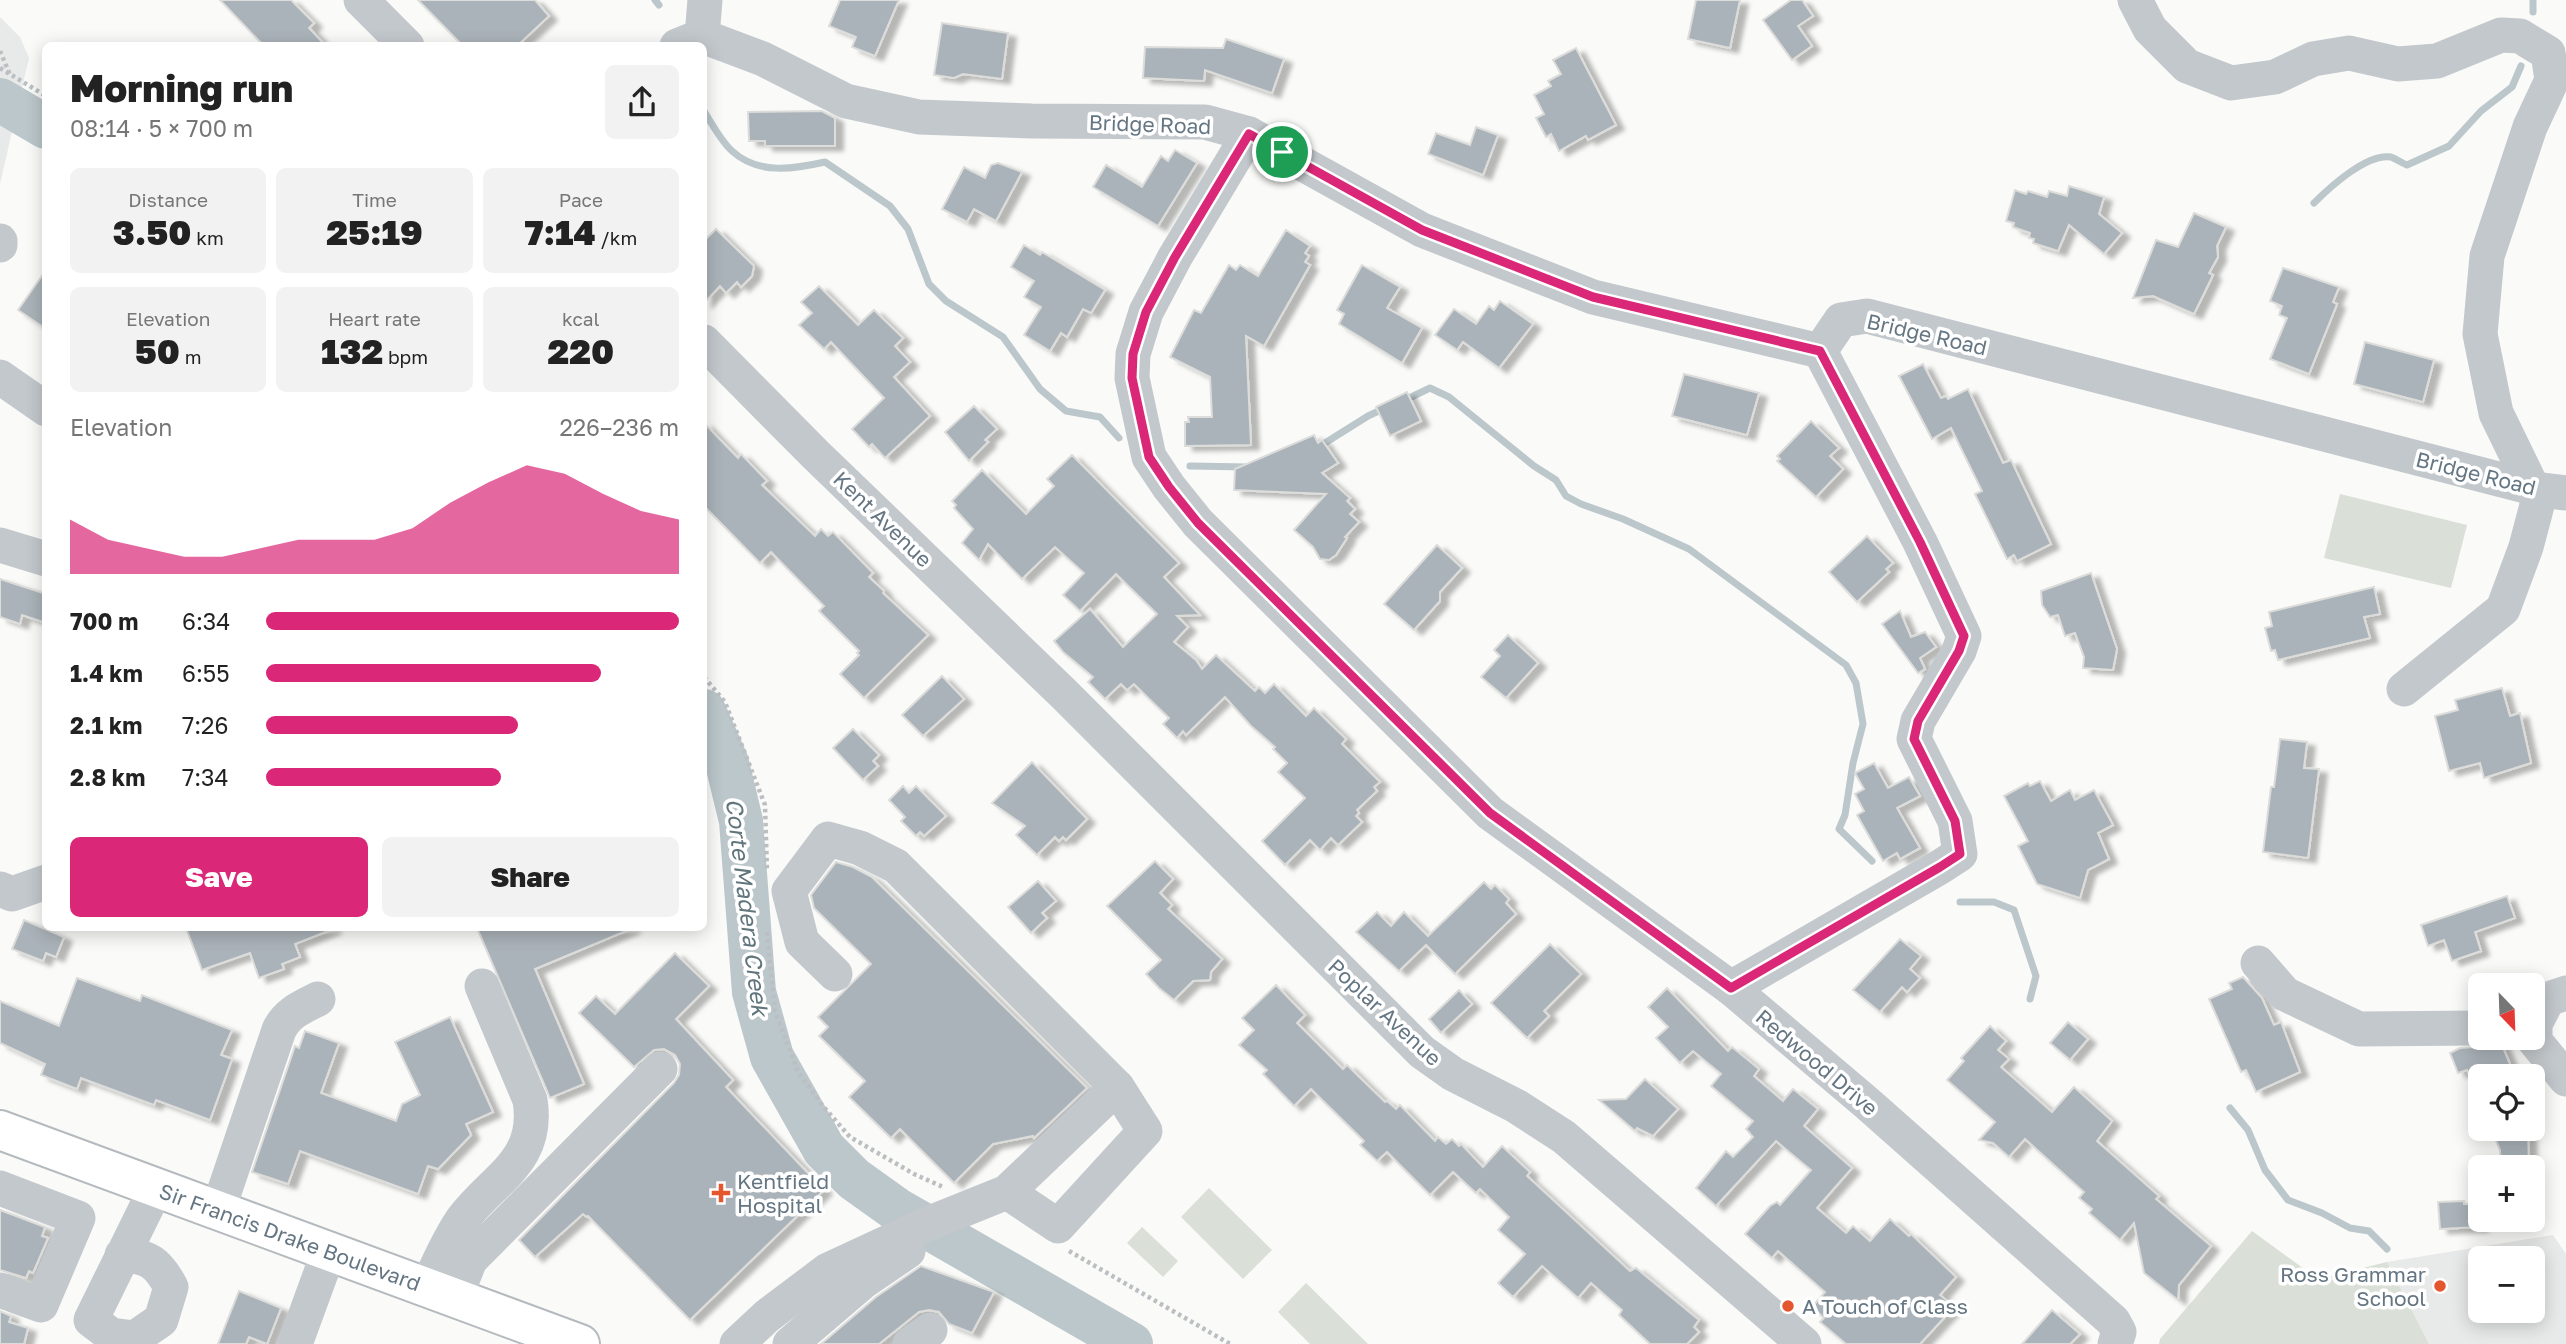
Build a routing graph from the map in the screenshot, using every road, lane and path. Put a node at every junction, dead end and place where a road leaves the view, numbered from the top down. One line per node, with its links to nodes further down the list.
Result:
1 (361, 0): 5 (street)
2 (705, 0): 4 (street)
3 (2136, 0): 16 (street)
4 (690, 41)
5 (403, 42)
6 (707, 45): 11 (street, Bridge Road)
7 (0, 51): 9 (path)
8 (0, 68): 9 (path)
9 (11, 76): 10 (path)
10 (42, 94)
11 (1249, 134): 13 (street, Bridge Road); 29 (street, Redwood Drive)
12 (707, 345): 21 (street, Kent Avenue)
13 (1820, 351): 16 (street, Bridge Road); 29 (street)
14 (0, 377): 15 (street)
15 (42, 406)
16 (2547, 490): 20 (street)
17 (0, 545): 18 (street)
18 (42, 558)
19 (707, 681): 22 (path)
20 (2404, 689)
21 (1064, 694): 54 (street, Poplar Avenue)
22 (767, 878)
23 (42, 883): 24 (street)
24 (0, 889)
25 (766, 931): 41 (path)
26 (2258, 963): 33 (street)
27 (835, 974): 37 (street)
28 (481, 986): 48 (street)
29 (1731, 988): 55 (street, Redwood Drive)
30 (2566, 993): 32 (street)
31 (318, 999): 42 (street)
32 (2545, 1005)
33 (2468, 1028)
34 (2542, 1050): 36 (street)
35 (660, 1069): 48 (street)
36 (2566, 1079)
37 (1117, 1087): 41 (street); 41 (street)
38 (0, 1130): 40 (main road, Sir Francis Drake Boulevard)
39 (0, 1188): 47 (street)
40 (156, 1188): 42 (main road, Sir Francis Drake Boulevard); 46 (street)
41 (994, 1198): 43 (street)
42 (218, 1210): 45 (main road, Sir Francis Drake Boulevard)
43 (940, 1219): 51 (street); 52 (street)
44 (1066, 1250): 53 (path)
45 (329, 1251): 48 (main road, Sir Francis Drake Boulevard); 49 (street)
46 (122, 1255)
47 (0, 1290)
48 (441, 1292): 50 (main road, Sir Francis Drake Boulevard)
49 (295, 1344)
50 (580, 1344)
51 (737, 1344)
52 (790, 1344)
53 (1230, 1344)
54 (1804, 1344)
55 (2115, 1344)

